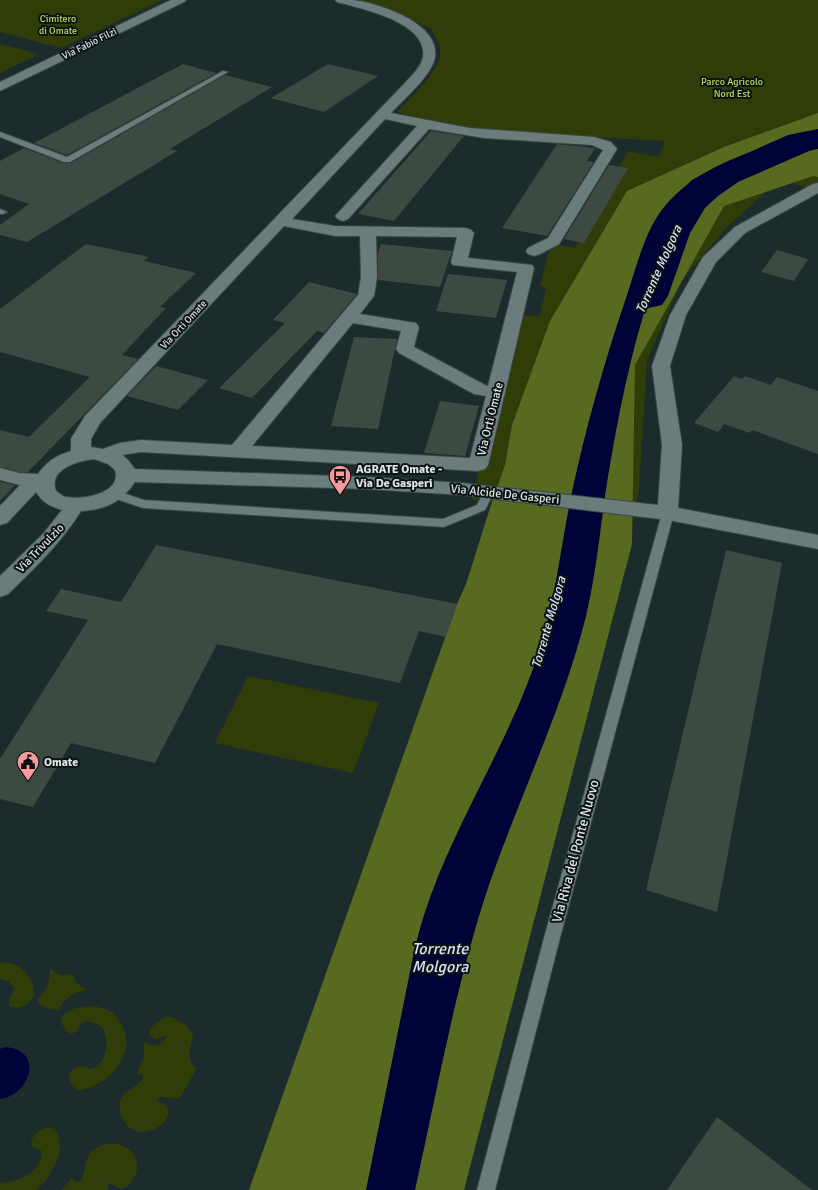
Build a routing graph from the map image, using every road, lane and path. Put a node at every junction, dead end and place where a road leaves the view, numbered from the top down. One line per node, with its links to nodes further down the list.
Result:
1 (179, 0): 4 (street, Via Fabio Filzi)
2 (341, 0): 5 (street, Via Orti Omate)
3 (225, 72): 7 (lane)
4 (0, 87)
5 (382, 114): 6 (street); 10 (street, Via Orti Omate)
6 (426, 124): 9 (street); 12 (street)
7 (0, 134)
8 (818, 187): 24 (street)
9 (344, 216)
10 (280, 221): 11 (street); 16 (street, Via Orti Omate)
11 (368, 232): 13 (street); 14 (street, Via Orti Omate)
12 (534, 251)
13 (349, 317): 14 (street); 15 (street)
14 (496, 392): 15 (street, Via Orti Omate)
15 (238, 451): 17 (street, Via Orti Omate)
16 (81, 455): 17 (street); 20 (street)
17 (106, 455): 19 (street)
18 (0, 474): 20 (street)
19 (126, 475): 21 (street, Via Alcide De Gasperi); 22 (street)
20 (39, 480): 23 (street); 25 (street)
21 (489, 492): 22 (lane); 24 (street, Via Alcide De Gasperi)
22 (114, 494): 23 (street)
23 (75, 505): 27 (street, Via Trivulzio)
24 (668, 513): 26 (street, Via Alcide De Gasperi); 28 (lane, Via Riva del Ponte Nuovo)
25 (0, 518)
26 (818, 542)
27 (0, 589)
28 (486, 1190)

